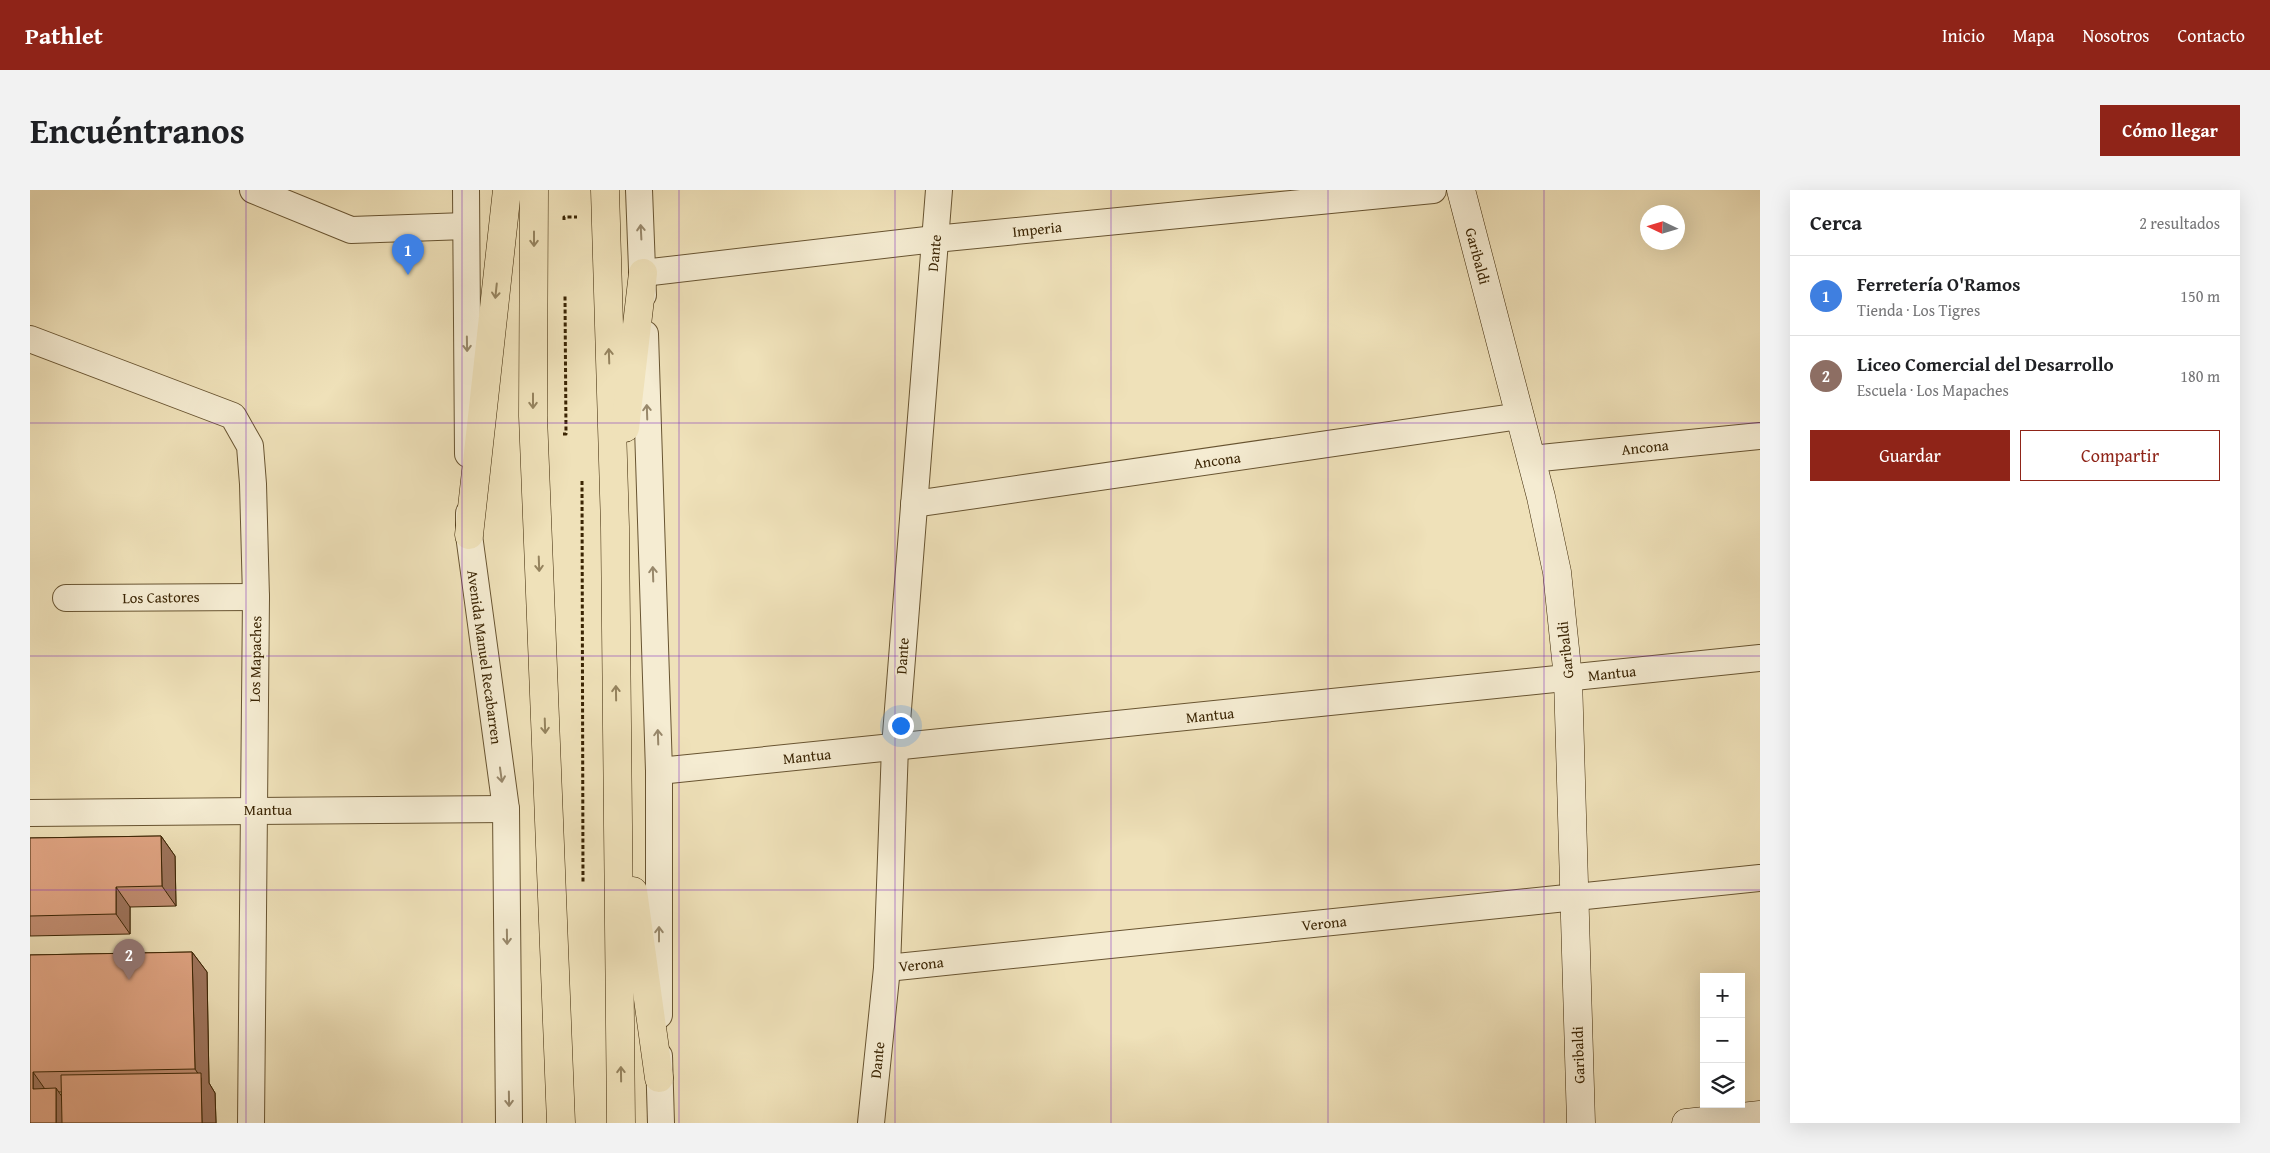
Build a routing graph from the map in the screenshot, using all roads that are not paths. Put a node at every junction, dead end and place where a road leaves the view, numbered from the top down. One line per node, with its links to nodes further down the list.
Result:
1 (253, 190): 10 (street)
2 (466, 190): 10 (street, Avenida Manuel Recabarren)
3 (507, 190): 19 (main road, one-way to 19)
4 (534, 190): 37 (main road, one-way to 37)
5 (605, 190): 18 (main road, one-way to 5)
6 (639, 190): 12 (street, one-way to 6)
7 (939, 190): 11 (street, Dante)
8 (1433, 190): 11 (street, Imperia)
9 (1461, 190): 14 (street, Garibaldi)
10 (466, 226): 19 (street, Avenida Manuel Recabarren, one-way to 19)
11 (935, 239): 12 (street, Imperia); 17 (street, Dante)
12 (642, 273): 18 (main road); 25 (street, one-way to 12)
13 (30, 339): 20 (street, Los Mapaches)
14 (1520, 416): 16 (street, Garibaldi); 17 (street, Ancona)
15 (1760, 436): 16 (street, Ancona)
16 (1531, 459): 23 (street, Garibaldi)
17 (914, 504): 24 (street, Dante)
18 (614, 527): 26 (main road, one-way to 18)
19 (469, 536): 28 (street, Avenida Manuel Recabarren, one-way to 28)
20 (256, 596): 21 (street, Los Castores); 27 (street, Los Mapaches)
21 (66, 598)
22 (1760, 658): 23 (street, Mantua)
23 (1568, 678): 24 (street, Mantua); 31 (street, Garibaldi)
24 (895, 747): 25 (street, Mantua); 32 (street, Dante)
25 (659, 771): 33 (street, one-way to 25)
26 (617, 777): 33 (main road); 38 (main road, one-way to 26)
27 (254, 809): 28 (street, Mantua); 29 (street, Mantua); 35 (street, Los Mapaches)
28 (506, 809): 36 (street, Avenida Manuel Recabarren, one-way to 36)
29 (30, 812)
30 (1760, 878): 31 (street, Verona)
31 (1574, 898): 32 (street, Verona); 41 (street, Garibaldi)
32 (887, 968): 40 (street, Dante)
33 (659, 1078): 39 (street)
34 (1760, 1115): 42 (street)
35 (251, 1123)
36 (509, 1123)
37 (561, 1123)
38 (621, 1123)
39 (661, 1123)
40 (871, 1123)
41 (1581, 1123)
42 (1686, 1123)

